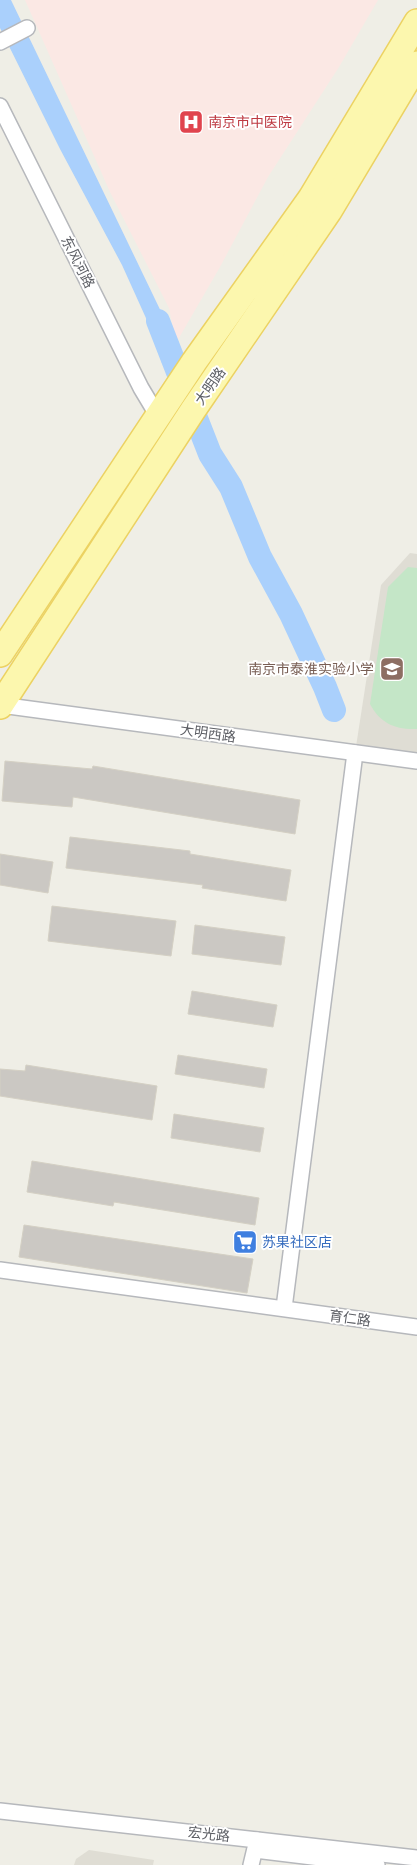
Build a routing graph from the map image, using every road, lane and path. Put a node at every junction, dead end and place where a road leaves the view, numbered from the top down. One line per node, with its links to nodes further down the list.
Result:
1 (417, 22): 6 (main road, 大明路)
2 (27, 28): 3 (street)
3 (0, 42)
4 (417, 64): 8 (main road, 大明路)
5 (0, 106): 6 (street, 东风河路)
6 (164, 409): 7 (main road, 大明路)
7 (0, 654)
8 (0, 705): 9 (street, 大明西路)
9 (355, 753): 10 (street, 大明西路); 12 (street)
10 (417, 761)
11 (0, 1270): 12 (street, 育仁路)
12 (284, 1308): 13 (street, 育仁路)
13 (417, 1327)
14 (0, 1811): 16 (street, 宏光路)
15 (0, 1820): 16 (street, 宏光路)
16 (256, 1845): 17 (street, 宏光路); 18 (street); 19 (street, 宏光路)
17 (417, 1858)
18 (251, 1865)
19 (377, 1865)

